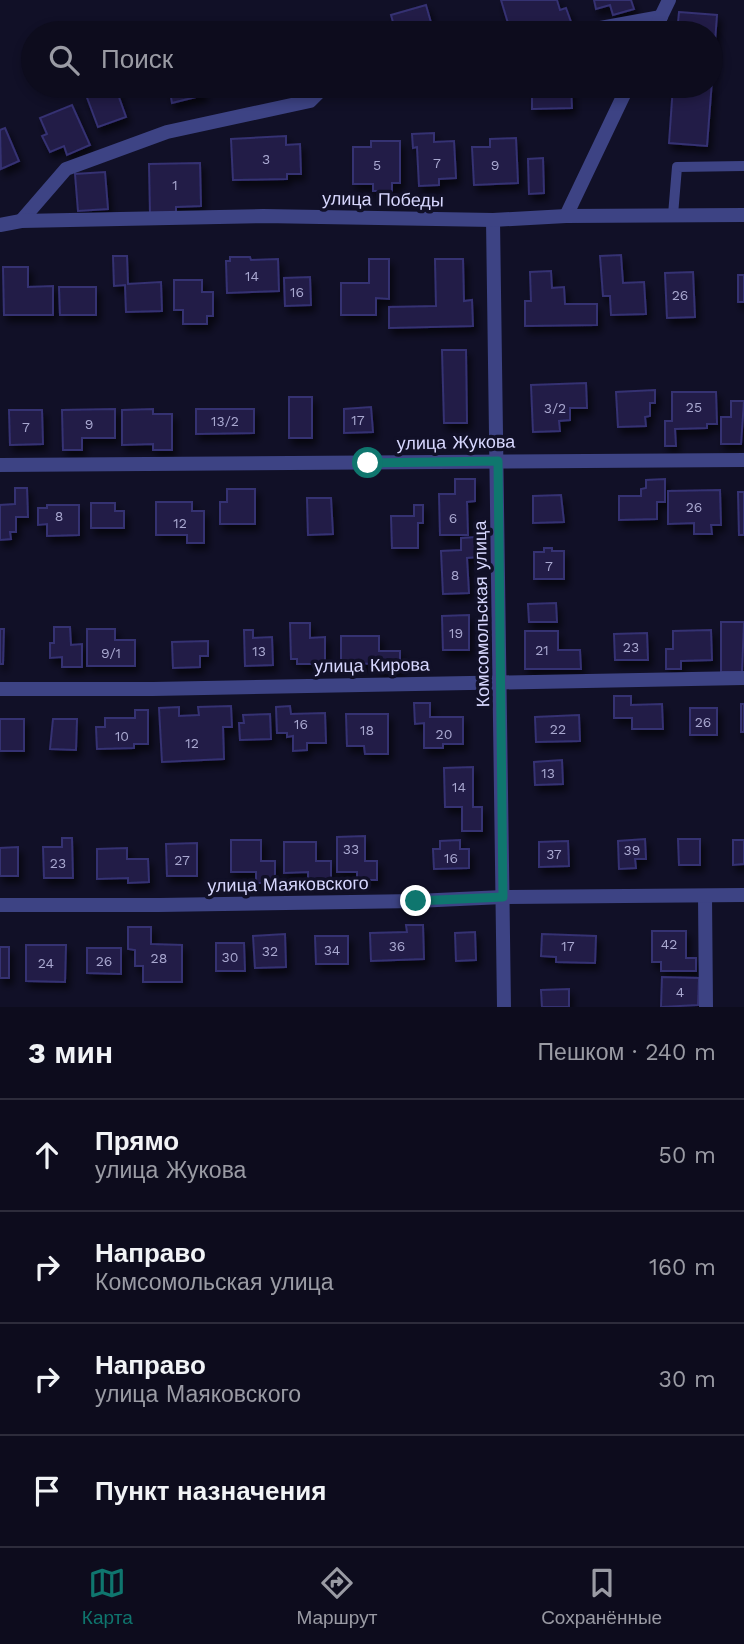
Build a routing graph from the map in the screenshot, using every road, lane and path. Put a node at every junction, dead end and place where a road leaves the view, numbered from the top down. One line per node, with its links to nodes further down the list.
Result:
1 (669, 0): 2 (street)
2 (661, 17): 3 (street); 4 (street)
3 (639, 21)
4 (659, 21)
5 (313, 98): 12 (street)
6 (622, 98): 10 (street)
7 (744, 166): 8 (lane)
8 (673, 215): 9 (street, улица Победы); 10 (street, улица Победы)
9 (744, 215)
10 (566, 216): 11 (street, улица Победы)
11 (493, 220): 12 (street, улица Победы); 15 (street, Комсомольская улица)
12 (22, 221): 13 (street, улица Победы)
13 (0, 225)
14 (744, 460): 15 (street, улица Жукова)
15 (498, 461): 16 (street, улица Жукова); 18 (street, Комсомольская улица)
16 (0, 465)
17 (744, 678): 18 (street, улица Кирова)
18 (501, 682): 19 (street, улица Кирова); 22 (street, Комсомольская улица)
19 (0, 690)
20 (744, 895): 21 (street, улица Маяковского)
21 (705, 896): 22 (street, улица Маяковского); 25 (street)
22 (503, 897): 23 (street, улица Маяковского); 24 (street, Комсомольская улица)
23 (0, 905)
24 (504, 1007)
25 (706, 1007)

